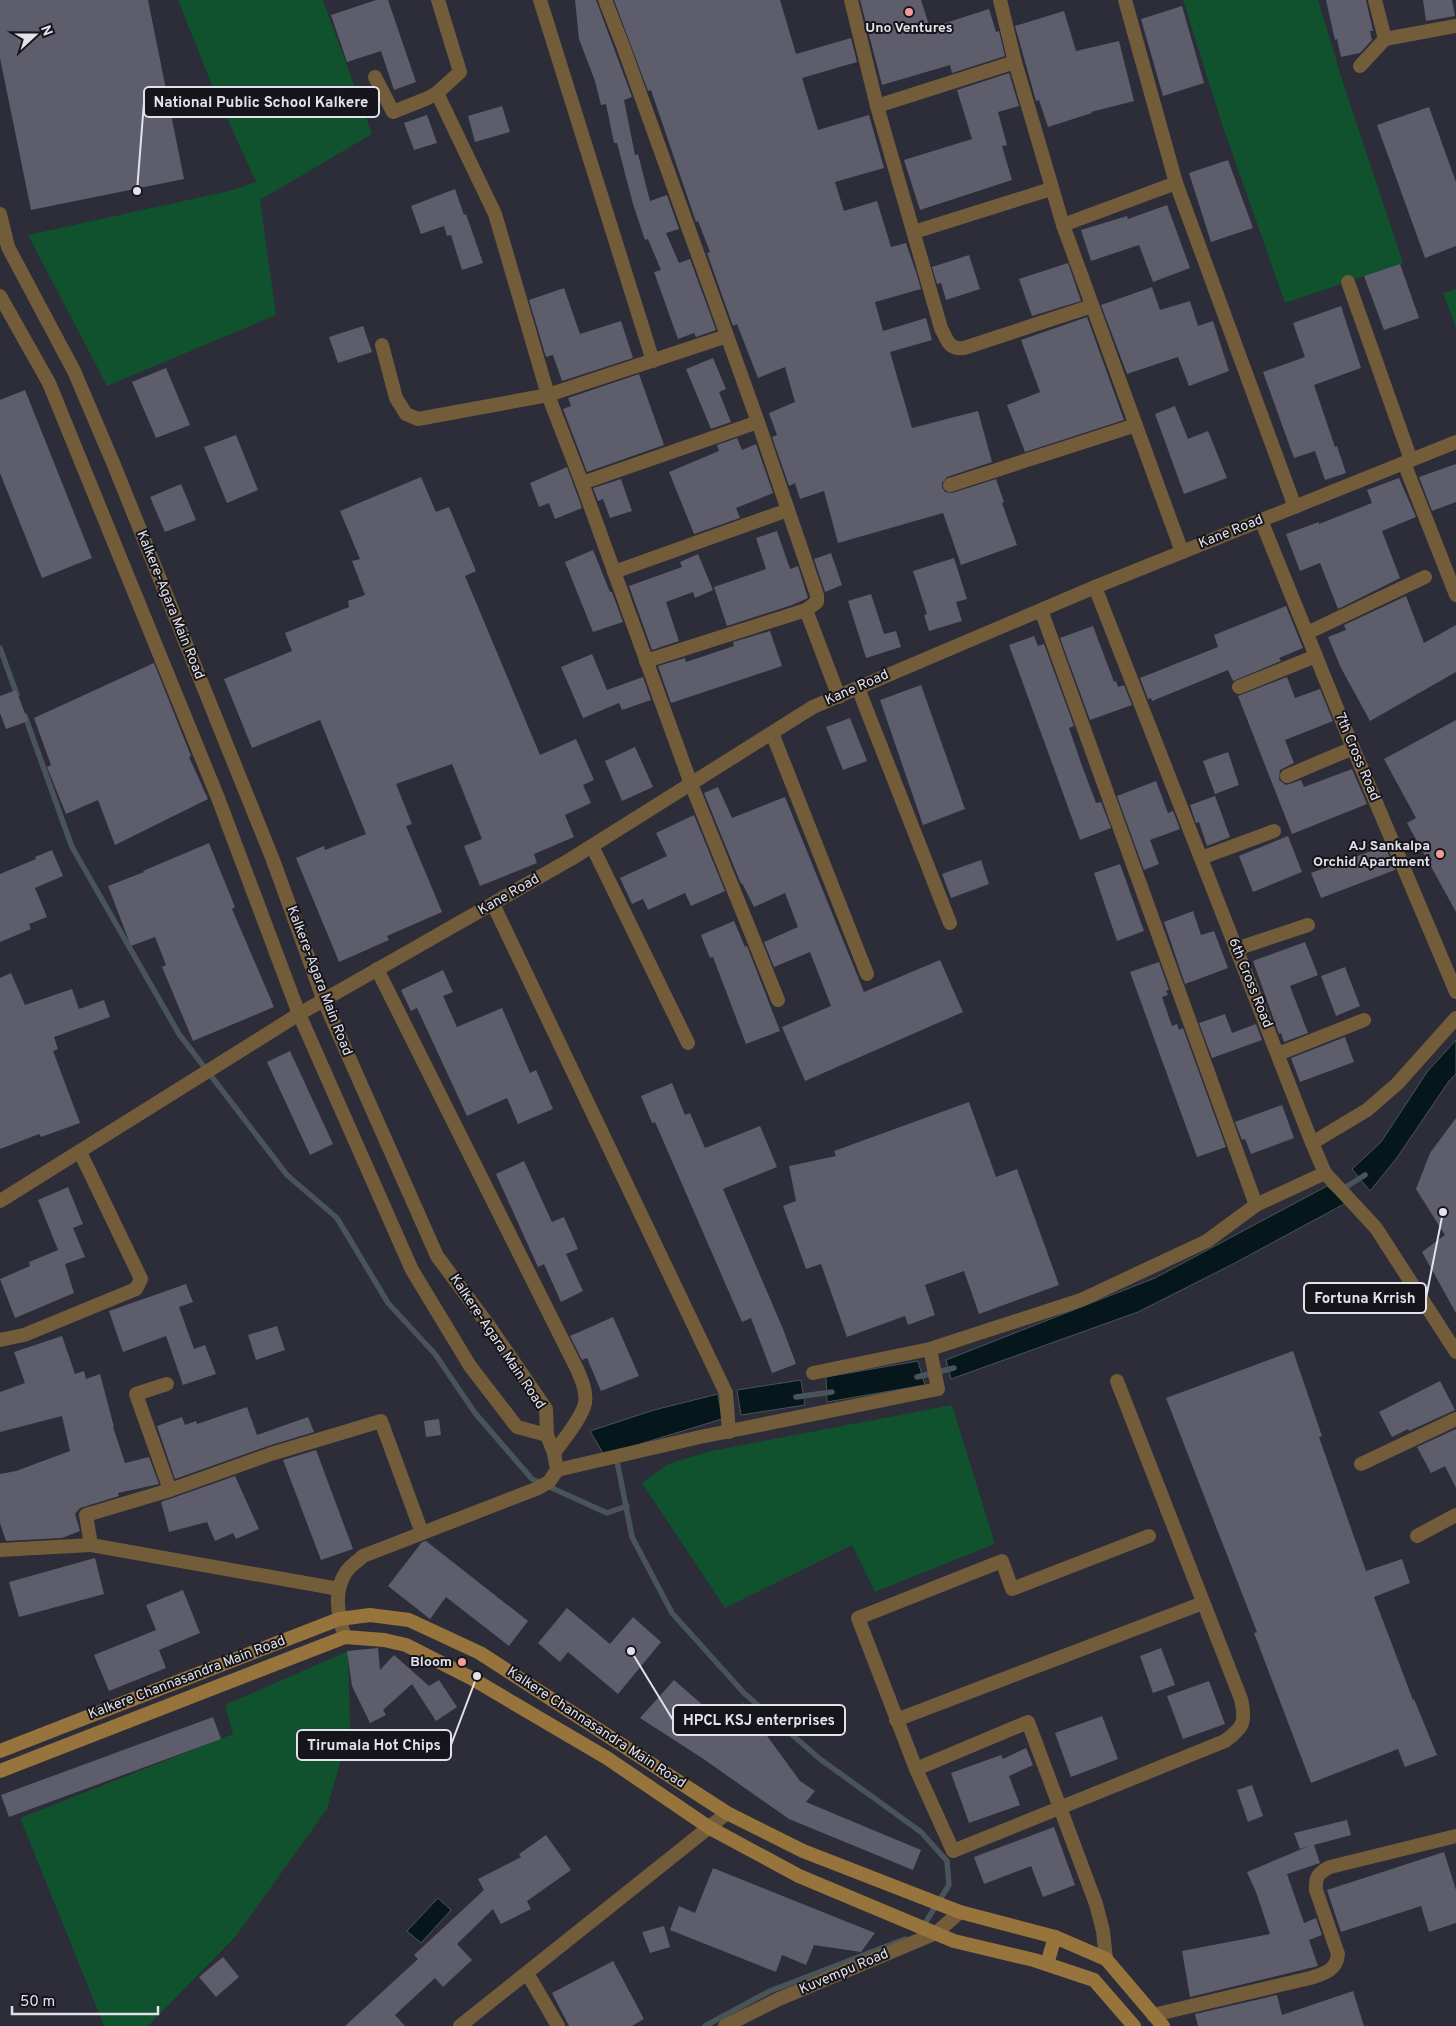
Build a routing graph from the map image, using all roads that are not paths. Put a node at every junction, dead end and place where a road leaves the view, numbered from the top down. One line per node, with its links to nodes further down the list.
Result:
1 (438, 0): 13 (street)
2 (540, 0): 26 (street)
3 (605, 0): 24 (street)
4 (851, 0): 14 (street)
5 (1000, 0): 10 (street)
6 (1125, 0): 15 (street)
7 (1376, 0): 9 (street)
8 (1456, 26): 9 (street)
9 (1385, 39): 11 (street)
10 (1015, 62): 14 (street); 16 (street)
11 (1360, 66)
12 (375, 77): 13 (street)
13 (436, 93): 27 (street)
14 (876, 106): 19 (street)
15 (1176, 183): 18 (street); 34 (street)
16 (1051, 189): 18 (street); 19 (street)
17 (0, 214): 20 (street, Kalkere-Agara Main Road)
18 (1062, 225): 23 (street)
19 (914, 232): 23 (street)
20 (4, 248): 64 (street, Kalkere-Agara Main Road)
21 (1348, 282): 31 (street)
22 (0, 296): 66 (street, Kalkere-Agara Main Road)
23 (1092, 306): 29 (street)
24 (727, 336): 26 (street); 28 (street)
25 (382, 345): 27 (street)
26 (653, 361): 27 (street)
27 (548, 395): 32 (street)
28 (758, 422): 32 (street); 35 (street)
29 (1136, 424): 33 (street); 37 (street)
30 (1456, 442): 31 (street, Kane Road)
31 (1407, 462): 34 (street, Kane Road); 41 (street)
32 (582, 483): 38 (street)
33 (950, 486)
34 (1296, 507): 36 (street, Kane Road)
35 (788, 510): 38 (street); 42 (street)
36 (1261, 520): 37 (street, Kane Road); 44 (street, 7th Cross Road)
37 (1182, 552): 40 (street, Kane Road)
38 (614, 572): 46 (street)
39 (1425, 577): 44 (street)
40 (1095, 586): 43 (street, Kane Road); 56 (street, 6th Cross Road)
41 (1456, 594)
42 (806, 610): 46 (street); 49 (street)
43 (1040, 610): 48 (street, Kane Road); 75 (street)
44 (1307, 634): 45 (street, 7th Cross Road)
45 (1316, 656): 47 (street); 51 (street, 7th Cross Road)
46 (646, 661): 53 (street)
47 (1239, 687)
48 (858, 688): 49 (street, Kane Road); 58 (street)
49 (839, 696): 50 (street, Kane Road)
50 (772, 733): 53 (street, Kane Road); 62 (street)
51 (1353, 748): 52 (street); 63 (street, 7th Cross Road)
52 (1287, 776)
53 (691, 784): 55 (street, Kane Road); 65 (street)
54 (1274, 831): 56 (street)
55 (592, 846): 57 (street, Kane Road); 69 (street)
56 (1201, 858): 60 (street, 6th Cross Road)
57 (493, 904): 61 (street, Kane Road); 83 (street)
58 (950, 923)
59 (1308, 925): 60 (street)
60 (1236, 950): 70 (street, 6th Cross Road)
61 (377, 969): 64 (street, Kane Road); 85 (street)
62 (867, 974)
63 (1456, 992)
64 (324, 1000): 66 (street, Kane Road); 84 (street, Kalkere-Agara Main Road)
65 (778, 1000)
66 (299, 1014): 72 (street, Kane Road); 84 (street, Kalkere-Agara Main Road)
67 (1456, 1018): 71 (street)
68 (1364, 1020): 70 (street)
69 (688, 1043)
70 (1278, 1054): 71 (street, 6th Cross Road)
71 (1312, 1143): 73 (street, 6th Cross Road)
72 (80, 1152): 74 (street, Kane Road); 76 (street)
73 (1325, 1173): 75 (street); 78 (street, 6th Cross Road)
74 (0, 1201)
75 (1256, 1205): 77 (street)
76 (0, 1340)
77 (930, 1349): 79 (street); 83 (street)
78 (1456, 1352)
79 (813, 1373)
80 (1117, 1381): 96 (street)
81 (168, 1384): 88 (street)
82 (1456, 1419): 86 (street)
83 (729, 1432): 87 (street)
84 (547, 1435): 85 (street)
85 (554, 1453): 87 (street)
86 (1361, 1464)
87 (557, 1470): 90 (street)
88 (170, 1490): 90 (street); 93 (street)
89 (1456, 1515): 92 (street)
90 (422, 1533): 95 (street)
91 (1149, 1536): 99 (street)
92 (1417, 1536)
93 (91, 1545): 94 (street); 95 (street)
94 (0, 1550)
95 (339, 1589): 97 (street)
96 (1203, 1603): 99 (street); 103 (street)
97 (339, 1619): 98 (street); 100 (main road, Kalkere Channasandra Main Road); 104 (main road, Kalkere Channasandra Main Road)
98 (345, 1637): 102 (main road, Kalkere Channasandra Main Road); 105 (main road)
99 (896, 1720): 101 (street)
100 (0, 1751)
101 (916, 1769): 103 (street); 103 (street)
102 (0, 1772)
103 (1059, 1807): 110 (street)
104 (727, 1813): 105 (street); 107 (main road, Kalkere Channasandra Main Road)
105 (710, 1828): 108 (main road); 112 (street)
106 (1456, 1836): 113 (street)
107 (955, 1910): 108 (street, Kuvempu Road); 109 (main road, Kalkere Channasandra Main Road)
108 (935, 1933): 111 (main road); 116 (street, Kuvempu Road)
109 (1055, 1937): 110 (main road, Kalkere Channasandra Main Road); 111 (main road)
110 (1106, 1959): 113 (main road, Kalkere Channasandra Main Road)
111 (1047, 1964): 117 (main road)
112 (527, 1974): 114 (street); 115 (street)
113 (1153, 2015): 118 (main road, Kalkere Channasandra Main Road)
114 (460, 2026)
115 (558, 2026)
116 (725, 2026)
117 (1134, 2026)
118 (1163, 2026)

